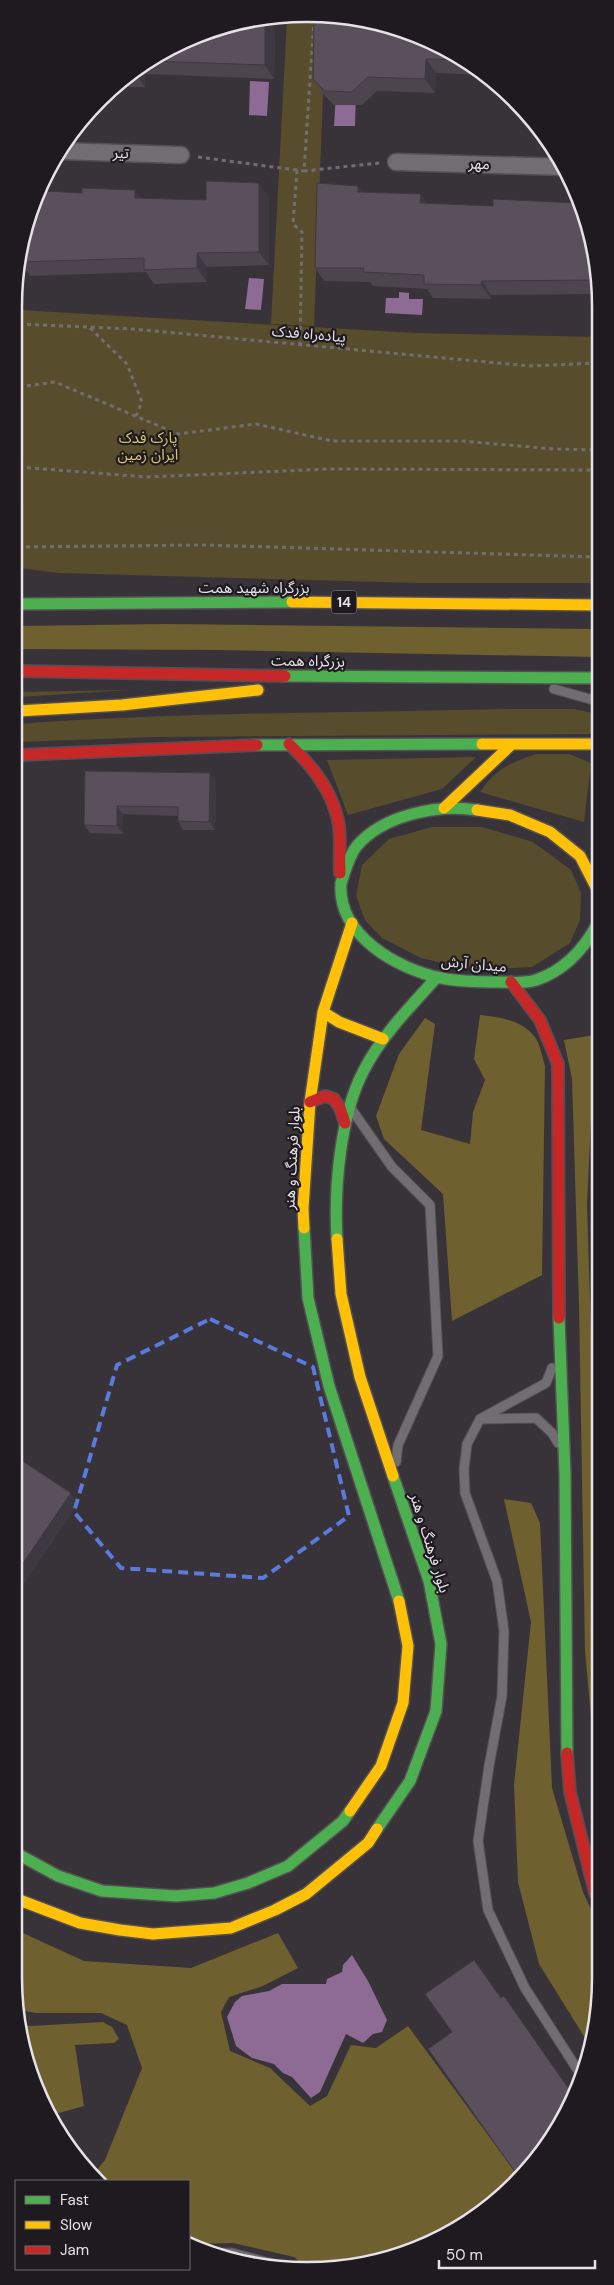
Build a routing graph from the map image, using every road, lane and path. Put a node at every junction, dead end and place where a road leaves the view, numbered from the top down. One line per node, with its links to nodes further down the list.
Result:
1 (314, 22): 7 (path)
2 (69, 151): 3 (street, تیر)
3 (181, 155): 6 (path)
4 (396, 162): 5 (street, مهر); 7 (path)
5 (554, 167)
6 (296, 170): 7 (path); 10 (path)
7 (304, 171)
8 (22, 324): 9 (path, پیاده‌راه فدک)
9 (90, 327): 10 (path, پیاده‌راه فدک); 13 (path)
10 (300, 345): 11 (path, پیاده‌راه فدک)
11 (592, 363)
12 (22, 387): 13 (path)
13 (136, 416): 14 (path)
14 (592, 450)
15 (22, 467): 16 (path)
16 (592, 470)
17 (22, 547): 18 (path)
18 (592, 557)
19 (27, 591): 21 (main road)
20 (22, 604): 21 (main road, 14)
21 (91, 604): 22 (main road, بزرگراه شهید همت / 14)
22 (592, 605)
23 (22, 671): 24 (main road, بزرگراه همت)
24 (366, 678): 26 (main road, بزرگراه همت); 28 (main road)
25 (592, 678): 26 (main road, بزرگراه همت)
26 (520, 679): 27 (lane)
27 (592, 700)
28 (22, 711)
29 (290, 744): 30 (main road); 32 (main road); 35 (main road)
30 (512, 744): 31 (main road); 33 (main road)
31 (592, 744)
32 (22, 755)
33 (444, 808): 34 (main road, میدان آرش); 35 (main road, میدان آرش)
34 (592, 872)
35 (340, 884): 36 (main road, میدان آرش)
36 (352, 924): 38 (main road, میدان آرش); 40 (main road, بلوار فرهنگ و هنر)
37 (592, 935): 39 (main road, میدان آرش)
38 (437, 977): 39 (main road, میدان آرش); 41 (main road, بلوار فرهنگ و هنر)
39 (511, 982): 45 (main road)
40 (323, 1012): 41 (main road); 42 (main road, بلوار فرهنگ و هنر)
41 (382, 1039): 43 (main road, بلوار فرهنگ و هنر)
42 (310, 1102): 44 (main road); 49 (main road, بلوار فرهنگ و هنر)
43 (350, 1108): 44 (main road, بلوار فرهنگ و هنر); 48 (lane)
44 (345, 1123): 48 (main road, بلوار فرهنگ و هنر)
45 (559, 1349): 46 (lane); 47 (main road)
46 (480, 1419): 47 (lane); 52 (lane)
47 (565, 1474): 50 (main road)
48 (395, 1480): 51 (main road, بلوار فرهنگ و هنر)
49 (22, 1856)
50 (592, 1881)
51 (22, 1901)
52 (577, 2067)

